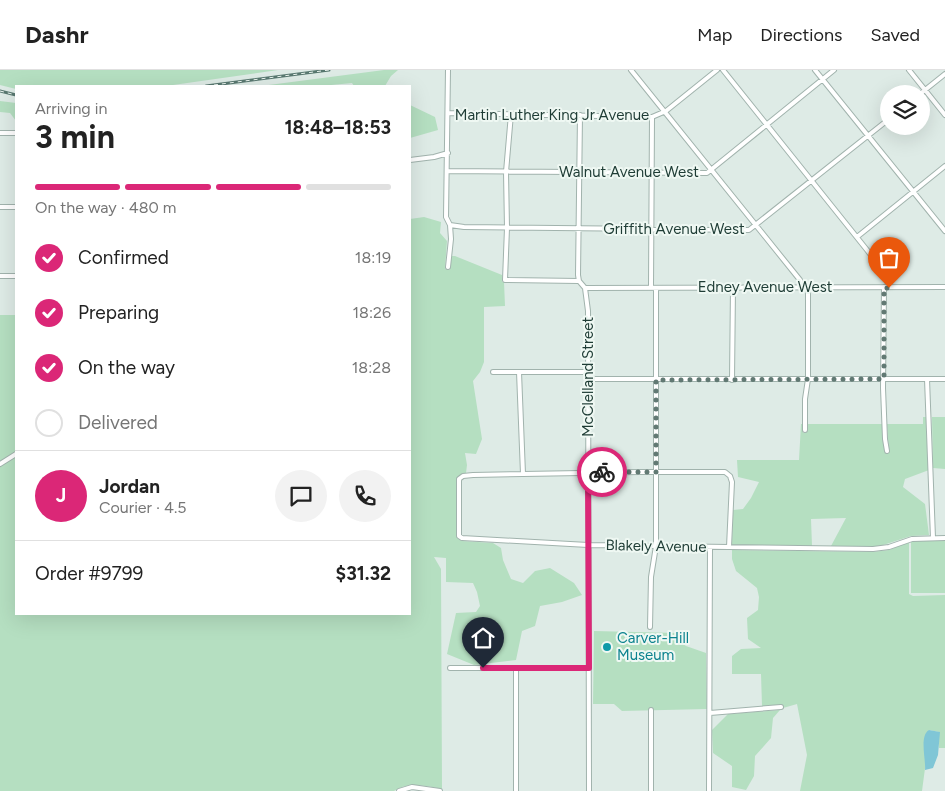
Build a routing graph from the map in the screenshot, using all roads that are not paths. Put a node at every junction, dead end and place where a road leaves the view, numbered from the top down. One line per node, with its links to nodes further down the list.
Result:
1 (448, 70): 14 (street)
2 (631, 70): 13 (street)
3 (717, 70): 13 (street, Martin Luther King Jr Avenue)
4 (723, 70): 19 (street)
5 (815, 70): 9 (street)
6 (834, 70): 9 (street, Walnut Avenue West)
7 (909, 70): 10 (street)
8 (945, 74): 11 (street)
9 (823, 80): 19 (street, Walnut Avenue West); 23 (street)
10 (921, 85)
11 (930, 86)
12 (930, 96): 17 (street)
13 (666, 112): 18 (street, Martin Luther King Jr Avenue); 27 (street)
14 (448, 113): 15 (street, Martin Luther King Jr Avenue); 24 (street, Martin Luther King Jr Avenue)
15 (511, 114): 16 (street, Martin Luther King Jr Avenue); 29 (street)
16 (580, 115): 18 (street, Martin Luther King Jr Avenue); 30 (street)
17 (945, 115)
18 (652, 117): 31 (street)
19 (767, 124): 27 (street, Walnut Avenue West); 32 (street)
20 (880, 126): 23 (street, Griffith Avenue West)
21 (0, 133): 22 (street)
22 (15, 133)
23 (868, 135): 32 (street, Griffith Avenue West); 33 (street)
24 (448, 154): 25 (street); 28 (street, Martin Luther King Jr Avenue)
25 (411, 160)
26 (945, 166): 33 (street)
27 (711, 170): 31 (street, Walnut Avenue West); 37 (street)
28 (448, 171): 29 (street, Walnut Avenue West); 36 (street, Martin Luther King Jr Avenue)
29 (506, 172): 30 (street, Walnut Avenue West); 38 (street)
30 (579, 172): 31 (street, Walnut Avenue West); 39 (street)
31 (652, 173): 40 (street)
32 (812, 181): 37 (street, Griffith Avenue West); 42 (street)
33 (914, 192): 41 (street); 42 (street)
34 (0, 206): 35 (street)
35 (15, 207)
36 (450, 225): 38 (street, Griffith Avenue West); 43 (street, Martin Luther King Jr Avenue)
37 (756, 225): 40 (street, Griffith Avenue West); 51 (street)
38 (507, 228): 39 (street, Griffith Avenue West); 46 (street)
39 (578, 228): 40 (street, Griffith Avenue West); 46 (street)
40 (651, 230): 50 (street)
41 (945, 231)
42 (857, 237): 52 (street)
43 (448, 267)
44 (0, 276): 45 (street)
45 (15, 276)
46 (579, 281): 49 (street)
47 (733, 287): 50 (street, Edney Avenue West); 51 (street, Edney Avenue West); 62 (street)
48 (945, 287): 52 (street, Edney Avenue West)
49 (585, 288): 50 (street, Edney Avenue West); 55 (street, McClelland Street)
50 (653, 288): 61 (street)
51 (806, 288): 52 (street, Edney Avenue West); 56 (street)
52 (887, 288): 57 (street)
53 (493, 372): 54 (street)
54 (519, 372): 55 (street); 69 (street)
55 (588, 372): 60 (street, McClelland Street)
56 (808, 378): 57 (street); 62 (street); 63 (street)
57 (884, 379): 58 (street); 64 (street)
58 (927, 379): 59 (street); 70 (street)
59 (945, 379)
60 (588, 380): 61 (street); 68 (street, McClelland Street)
61 (656, 380): 62 (street); 67 (street)
62 (732, 380)
63 (805, 430)
64 (887, 451)
65 (15, 455): 66 (street)
66 (0, 464)
67 (656, 472): 68 (street); 73 (street); 75 (street)
68 (588, 473): 69 (street); 72 (street, McClelland Street)
69 (523, 474): 72 (street, Blakely Avenue)
70 (933, 538): 71 (street, Blakely Avenue); 75 (street, Blakely Avenue)
71 (945, 538)
72 (588, 545): 73 (street, Blakely Avenue); 79 (street, McClelland Street)
73 (656, 546): 74 (street, Blakely Avenue); 76 (street)
74 (710, 547): 75 (street, Blakely Avenue); 82 (street)
75 (729, 547)
76 (650, 627)
77 (450, 668): 78 (street)
78 (516, 668): 79 (street); 85 (street)
79 (589, 668): 86 (street, McClelland Street)
80 (781, 707): 82 (street)
81 (651, 710): 87 (street)
82 (710, 713): 88 (street)
83 (399, 791): 84 (street)
84 (440, 791)
85 (516, 791)
86 (589, 791)
87 (651, 791)
88 (709, 791)

